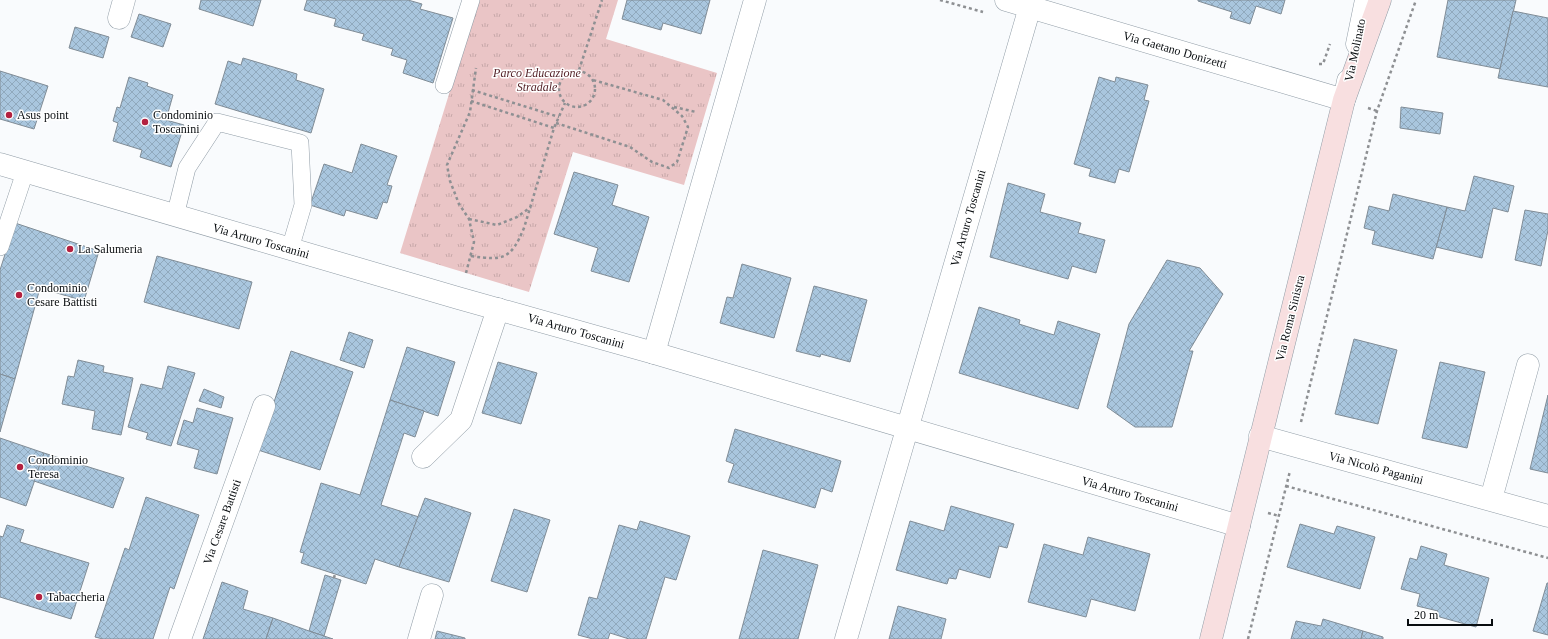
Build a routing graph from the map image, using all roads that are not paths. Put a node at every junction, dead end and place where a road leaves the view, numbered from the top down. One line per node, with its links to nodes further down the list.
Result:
1 (471, 0): 7 (lane)
2 (755, 0): 15 (street)
3 (1006, 0): 6 (street, Via Gaetano Donizetti)
4 (1366, 0): 8 (street, Via Molinato)
5 (1380, 0): 8 (street, Via Roma Sinistra)
6 (1029, 10): 8 (street, Via Gaetano Donizetti); 18 (street, Via Arturo Toscanini)
7 (444, 85)
8 (1344, 100): 19 (street, Via Roma Sinistra)
9 (0, 164): 10 (street, Via Arturo Toscanini)
10 (25, 172): 11 (street, Via Arturo Toscanini); 12 (lane)
11 (175, 216): 13 (street, Via Arturo Toscanini); 13 (lane)
12 (0, 247)
13 (290, 249): 14 (street, Via Arturo Toscanini)
14 (498, 309): 15 (street, Via Arturo Toscanini); 20 (street)
15 (654, 353): 18 (street, Via Arturo Toscanini)
16 (1528, 365): 21 (street)
17 (264, 406): 25 (street, Via Cesare Battisti)
18 (907, 429): 23 (street, Via Arturo Toscanini); 27 (street, Via Arturo Toscanini)
19 (1260, 436): 21 (street, Via Nicolò Paganini); 23 (street, Via Roma Sinistra)
20 (423, 457)
21 (1491, 499): 22 (street, Via Nicolò Paganini)
22 (1548, 516)
23 (1239, 526): 28 (street, Via Roma Sinistra)
24 (432, 595): 26 (street)
25 (180, 639)
26 (419, 639)
27 (846, 639)
28 (1211, 639)

